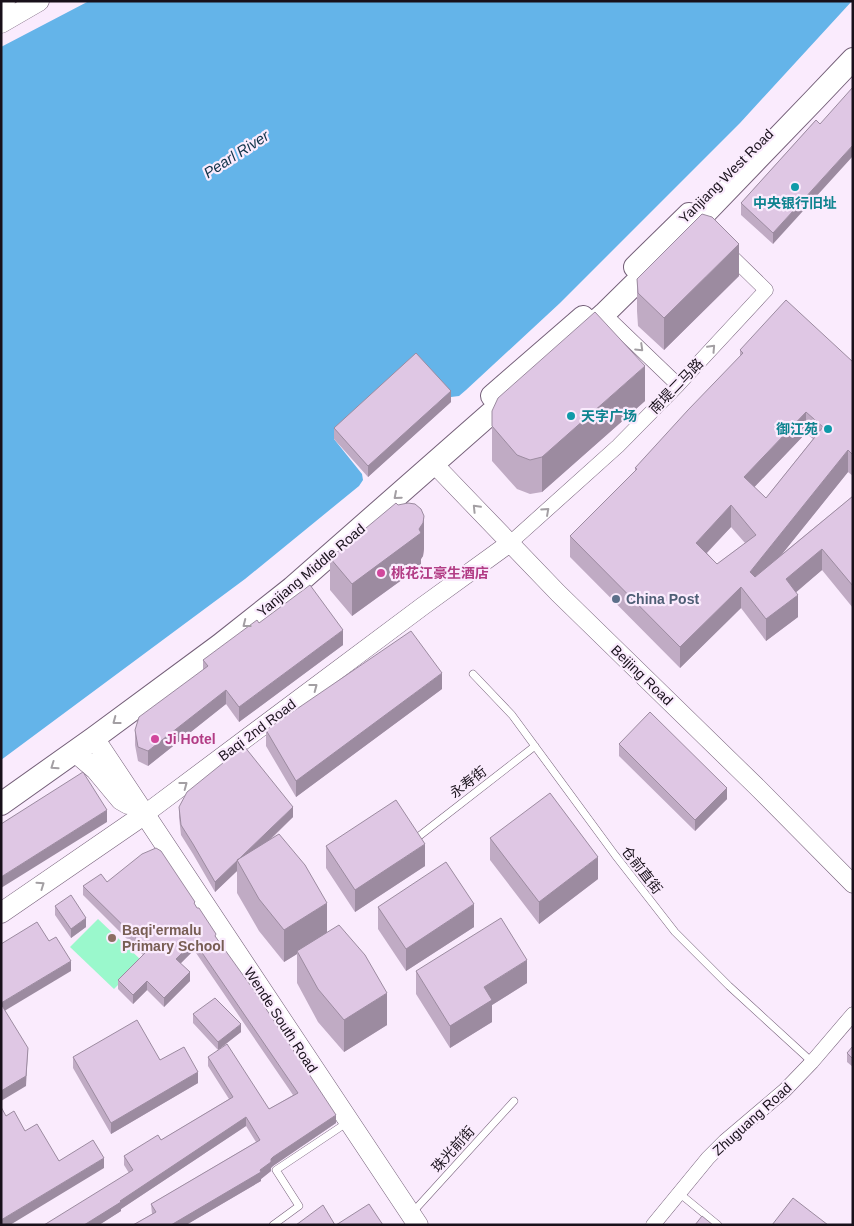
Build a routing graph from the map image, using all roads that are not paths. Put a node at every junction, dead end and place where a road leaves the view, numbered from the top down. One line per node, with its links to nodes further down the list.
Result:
1 (5, 1): 3 (main road)
2 (39, 1): 4 (main road)
3 (1, 3)
4 (1, 22)
5 (853, 44): 8 (main road, Yanjiang West Road)
6 (853, 59): 8 (main road, Yanjiang West Road)
7 (717, 243): 9 (street, 南堤二马路, one-way to 7)
8 (600, 310): 9 (street, one-way to 9); 10 (main road, Yanjiang Middle Road)
9 (678, 385): 11 (street, 南堤二马路, one-way to 9)
10 (434, 464): 11 (street, Beijing Road, one-way to 10); 13 (main road, Yanjiang Middle Road, one-way to 13)
11 (510, 543): 17 (street, Baqi 2nd Road, one-way to 11); 19 (street, Beijing Road)
12 (473, 674): 14 (lane, 仓前直街)
13 (94, 738): 15 (main road, Yanjiang Middle Road); 17 (main road, Wende South Road)
14 (534, 746): 18 (lane, 永寿街); 22 (lane, 仓前直街)
15 (75, 752): 16 (main road, Yanjiang Middle Road, one-way to 16); 17 (main road)
16 (1, 804)
17 (145, 814): 20 (main road, Baqi 2nd Road, one-way to 17); 24 (main road, Wende South Road)
18 (418, 837)
19 (853, 884)
20 (1, 913)
21 (853, 1014): 22 (street, Zhuguang Road)
22 (812, 1062): 25 (street, Zhuguang Road)
23 (514, 1101): 26 (lane, 珠光前街)
24 (348, 1122): 26 (main road, Wende South Road); 27 (lane)
25 (679, 1193): 28 (street, Zhuguang Road); 29 (lane)
26 (414, 1220)
27 (273, 1225)
28 (653, 1225)
29 (718, 1225)

